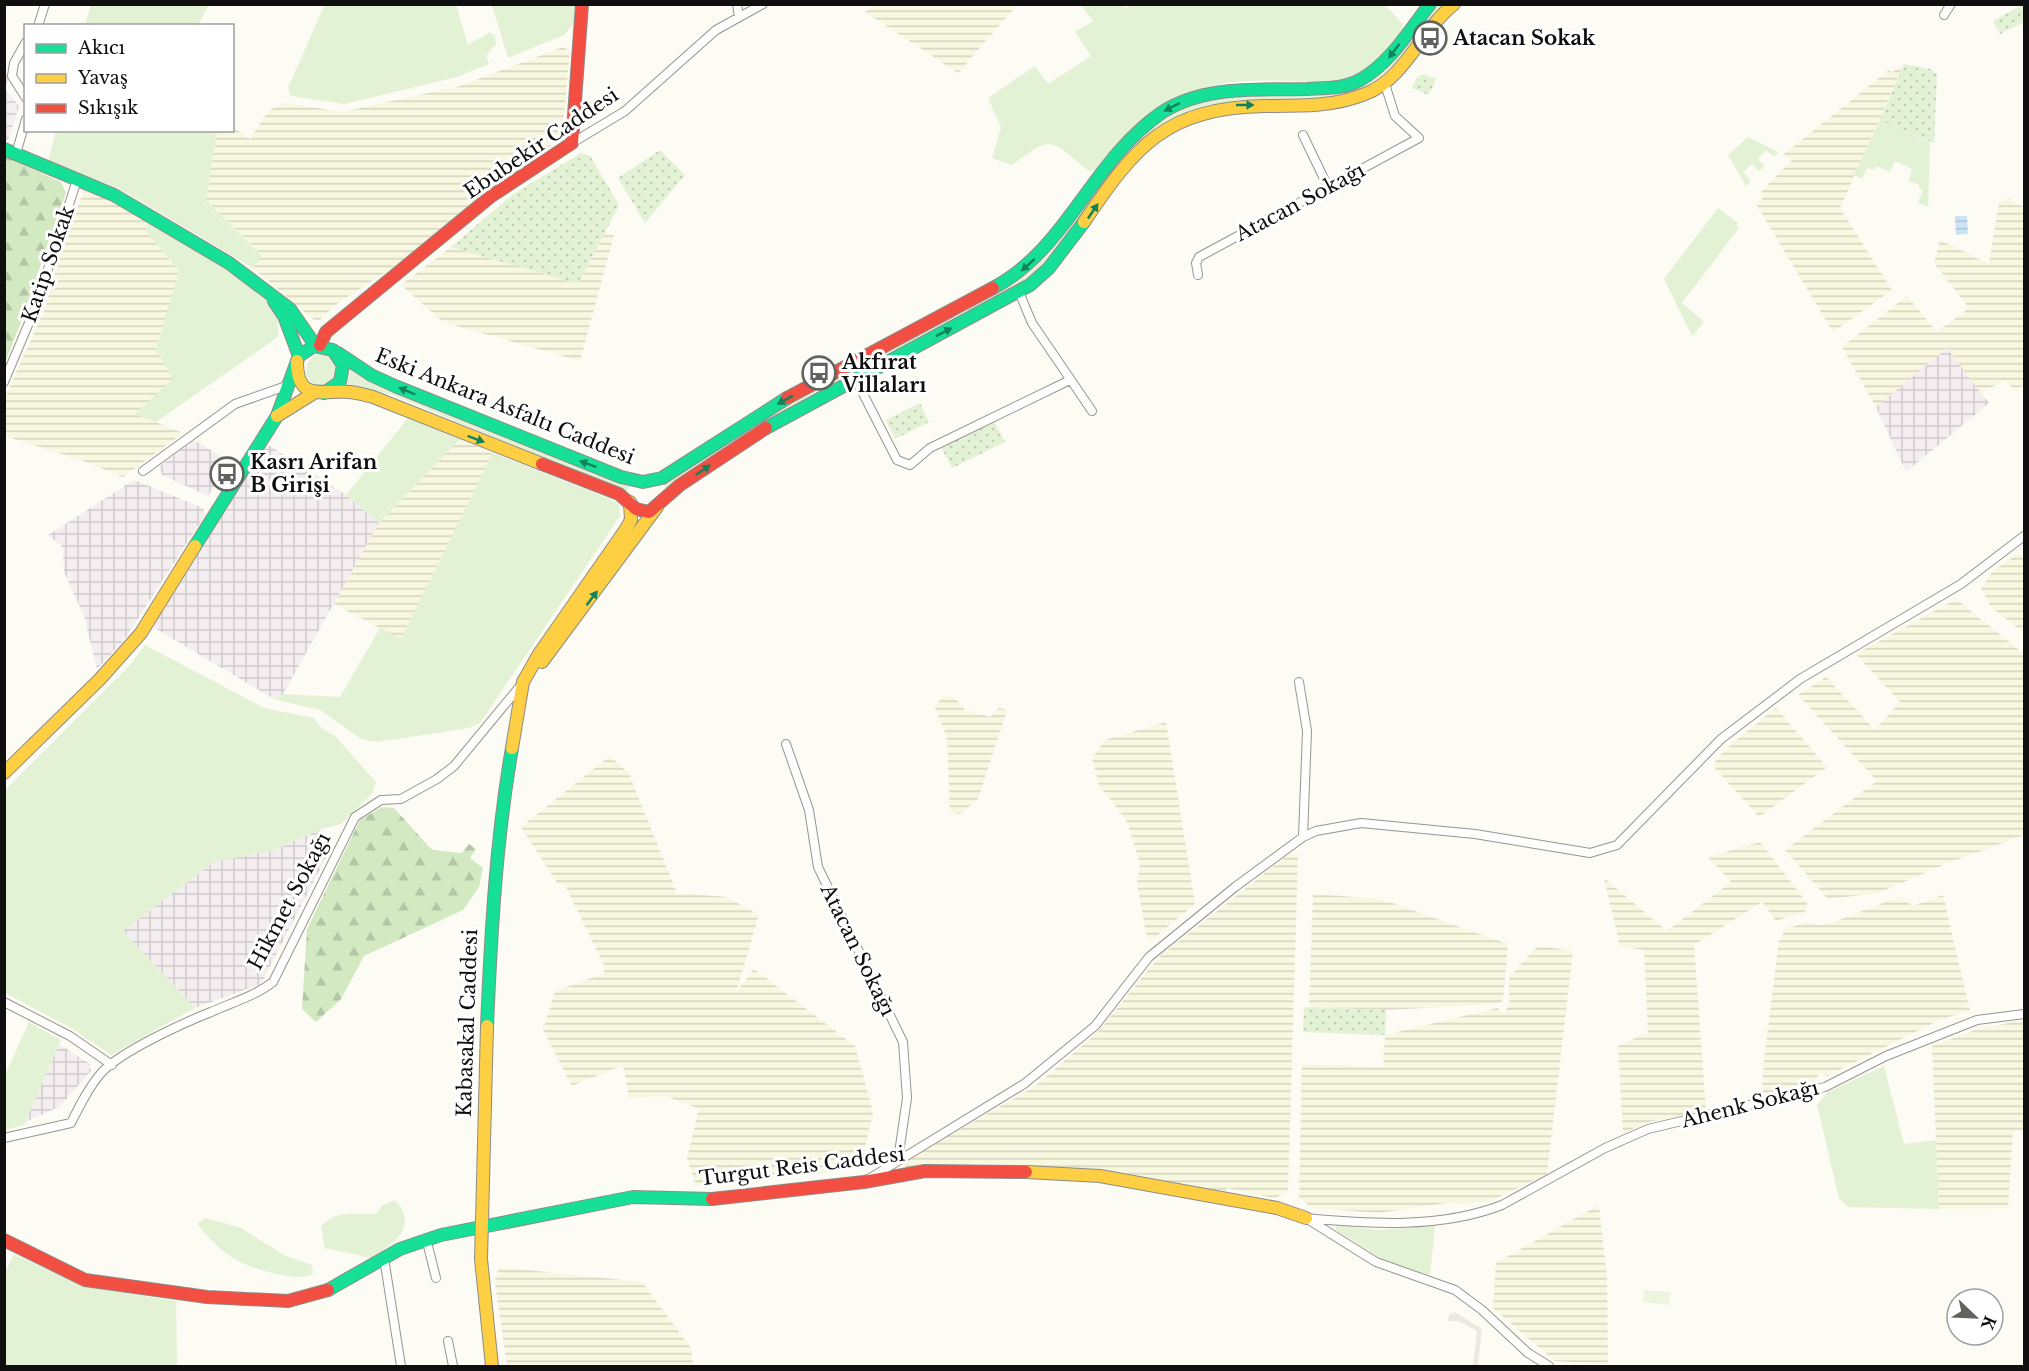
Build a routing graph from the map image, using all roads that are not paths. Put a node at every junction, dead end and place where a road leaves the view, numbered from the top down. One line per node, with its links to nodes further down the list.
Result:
1 (45, 4): 10 (street)
2 (582, 4): 16 (main road)
3 (737, 4): 9 (street)
4 (763, 4): 9 (street, Ebubekir Caddesi)
5 (1430, 4): 34 (main road, Eski Ankara Asfaltı Caddesi, one-way to 34)
6 (1455, 4): 12 (main road)
7 (1952, 4): 8 (street)
8 (1944, 15)
9 (740, 17): 16 (street, Ebubekir Caddesi)
10 (39, 24)
11 (24, 46): 13 (street)
12 (1385, 84): 19 (street, Atacan Sokağı); 22 (main road, one-way to 12)
13 (24, 95)
14 (24, 123): 17 (street)
15 (1303, 135): 19 (street)
16 (572, 143): 23 (main road, Ebubekir Caddesi)
17 (10, 152): 18 (main road)
18 (77, 180): 21 (main road); 28 (street, Katip Sokak)
19 (1328, 187): 20 (street, Atacan Sokağı)
20 (1198, 275)
21 (259, 284): 23 (main road); 25 (main road)
22 (1019, 292): 26 (main road, one-way to 22); 27 (street)
23 (318, 345): 24 (main road, Eski Ankara Asfaltı Caddesi); 25 (main road)
24 (338, 352): 30 (main road, Eski Ankara Asfaltı Caddesi); 34 (main road, Eski Ankara Asfaltı Caddesi, one-way to 24)
25 (298, 359): 29 (main road, Eski Ankara Asfaltı Caddesi); 30 (main road)
26 (855, 378): 27 (street); 36 (main road, one-way to 26)
27 (1070, 380): 31 (street)
28 (4, 382)
29 (290, 385): 32 (main road, Eski Ankara Asfaltı Caddesi); 33 (street)
30 (318, 393): 32 (main road, Eski Ankara Asfaltı Caddesi); 35 (main road, Eski Ankara Asfaltı Caddesi, one-way to 35)
31 (1092, 411)
32 (277, 416): 41 (main road, Eski Ankara Asfaltı Caddesi)
33 (143, 471)
34 (643, 482): 35 (main road); 36 (main road)
35 (630, 502): 36 (main road); 38 (main road, Hikmet Sokağı)
36 (657, 506): 38 (main road, Hikmet Sokağı, one-way to 36)
37 (2025, 536): 42 (street)
38 (523, 682): 45 (street, Hikmet Sokağı); 50 (main road, Kabasakal Caddesi)
39 (1299, 682): 42 (street)
40 (786, 744): 47 (street, Atacan Sokağı)
41 (4, 773)
42 (1303, 837): 47 (street)
43 (4, 1002): 45 (street)
44 (2025, 1014): 49 (street, Ahenk Sokağı)
45 (112, 1065): 46 (street, Hikmet Sokağı)
46 (4, 1138)
47 (898, 1160): 48 (street)
48 (864, 1182): 49 (main road, Turgut Reis Caddesi); 50 (main road, Turgut Reis Caddesi)
49 (1306, 1218): 59 (street, Turgut Reis Caddesi)
50 (482, 1228): 51 (main road, Turgut Reis Caddesi); 58 (main road, Kabasakal Caddesi)
51 (426, 1238): 53 (main road, Turgut Reis Caddesi); 54 (street)
52 (4, 1240): 53 (main road, Turgut Reis Caddesi)
53 (384, 1258): 56 (street)
54 (436, 1278)
55 (448, 1341): 57 (street)
56 (401, 1366)
57 (453, 1366)
58 (492, 1366)
59 (1549, 1366)

